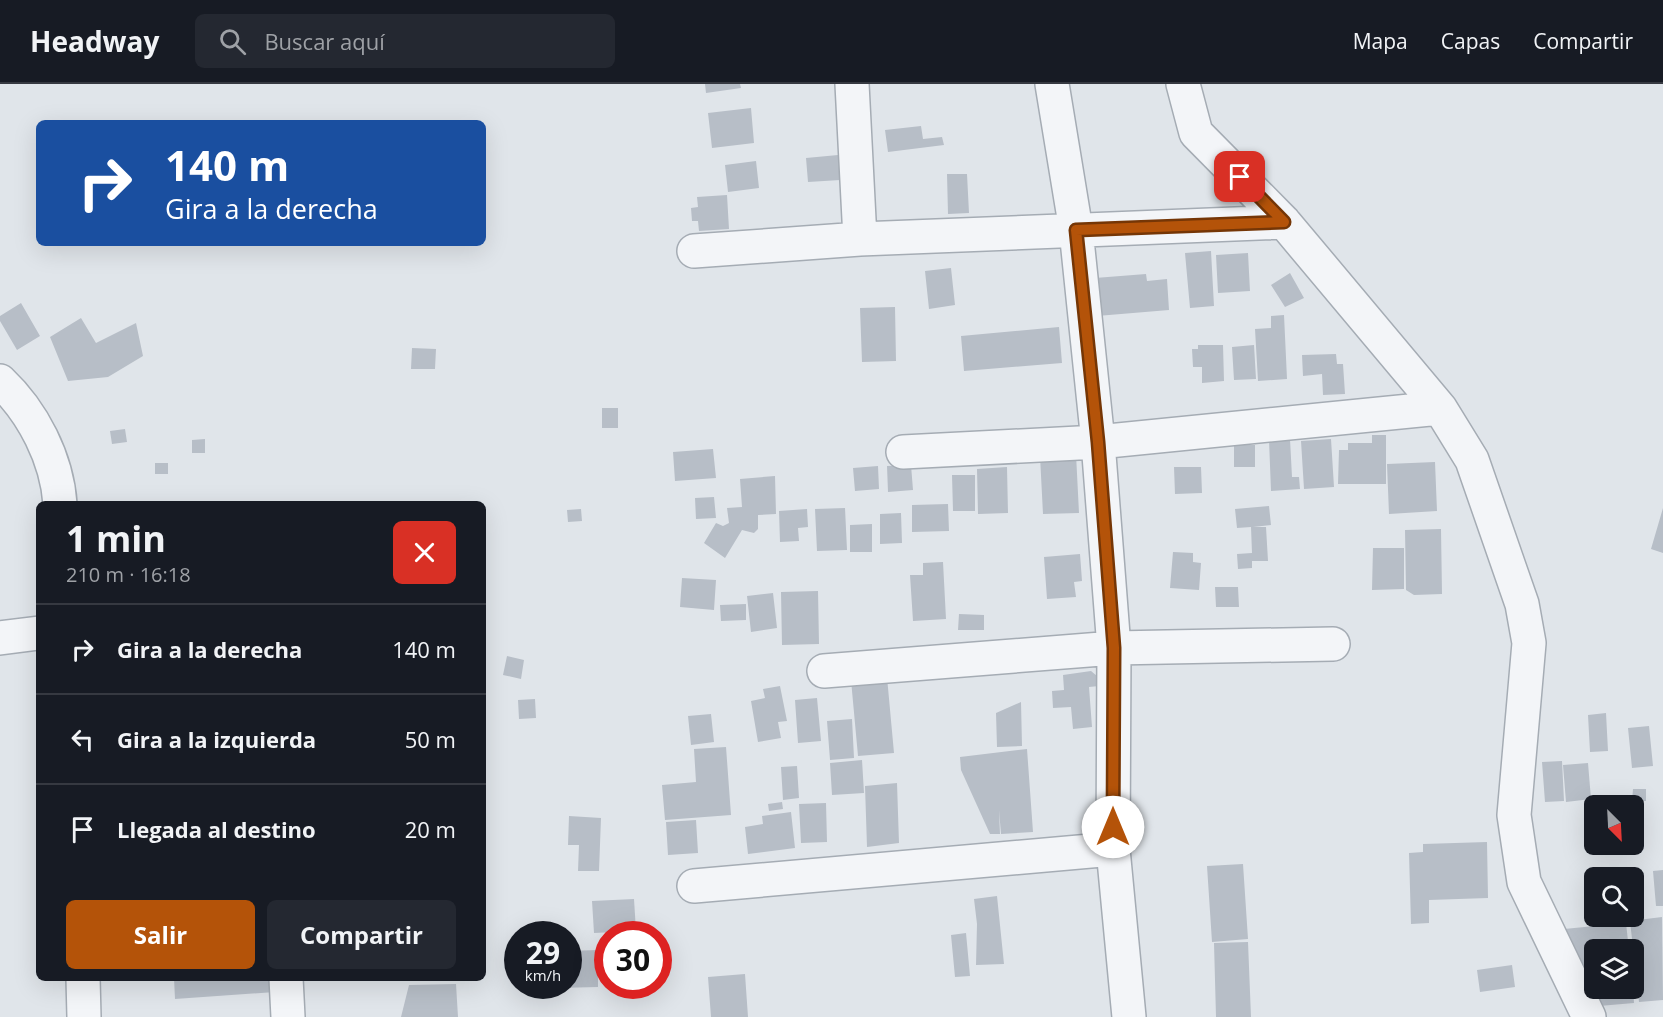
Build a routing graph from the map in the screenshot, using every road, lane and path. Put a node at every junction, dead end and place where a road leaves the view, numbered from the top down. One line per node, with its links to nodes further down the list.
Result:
1 (852, 84): 6 (street)
2 (1052, 84): 5 (street)
3 (1183, 84): 4 (street)
4 (1284, 222): 5 (street); 9 (street)
5 (1076, 230): 6 (street); 10 (street)
6 (860, 239): 7 (street)
7 (694, 251)
8 (0, 381): 12 (street)
9 (1440, 408): 10 (street); 25 (street)
10 (1098, 442): 11 (street); 16 (street)
11 (903, 452)
12 (59, 501)
13 (36, 633): 14 (street)
14 (0, 638)
15 (1334, 644): 16 (street)
16 (1114, 648): 17 (street); 18 (street)
17 (824, 671)
18 (1113, 849): 19 (street); 24 (street)
19 (694, 886)
20 (83, 981): 22 (street)
21 (286, 981): 23 (street)
22 (84, 1017)
23 (288, 1017)
24 (1129, 1017)
25 (1589, 1017)

